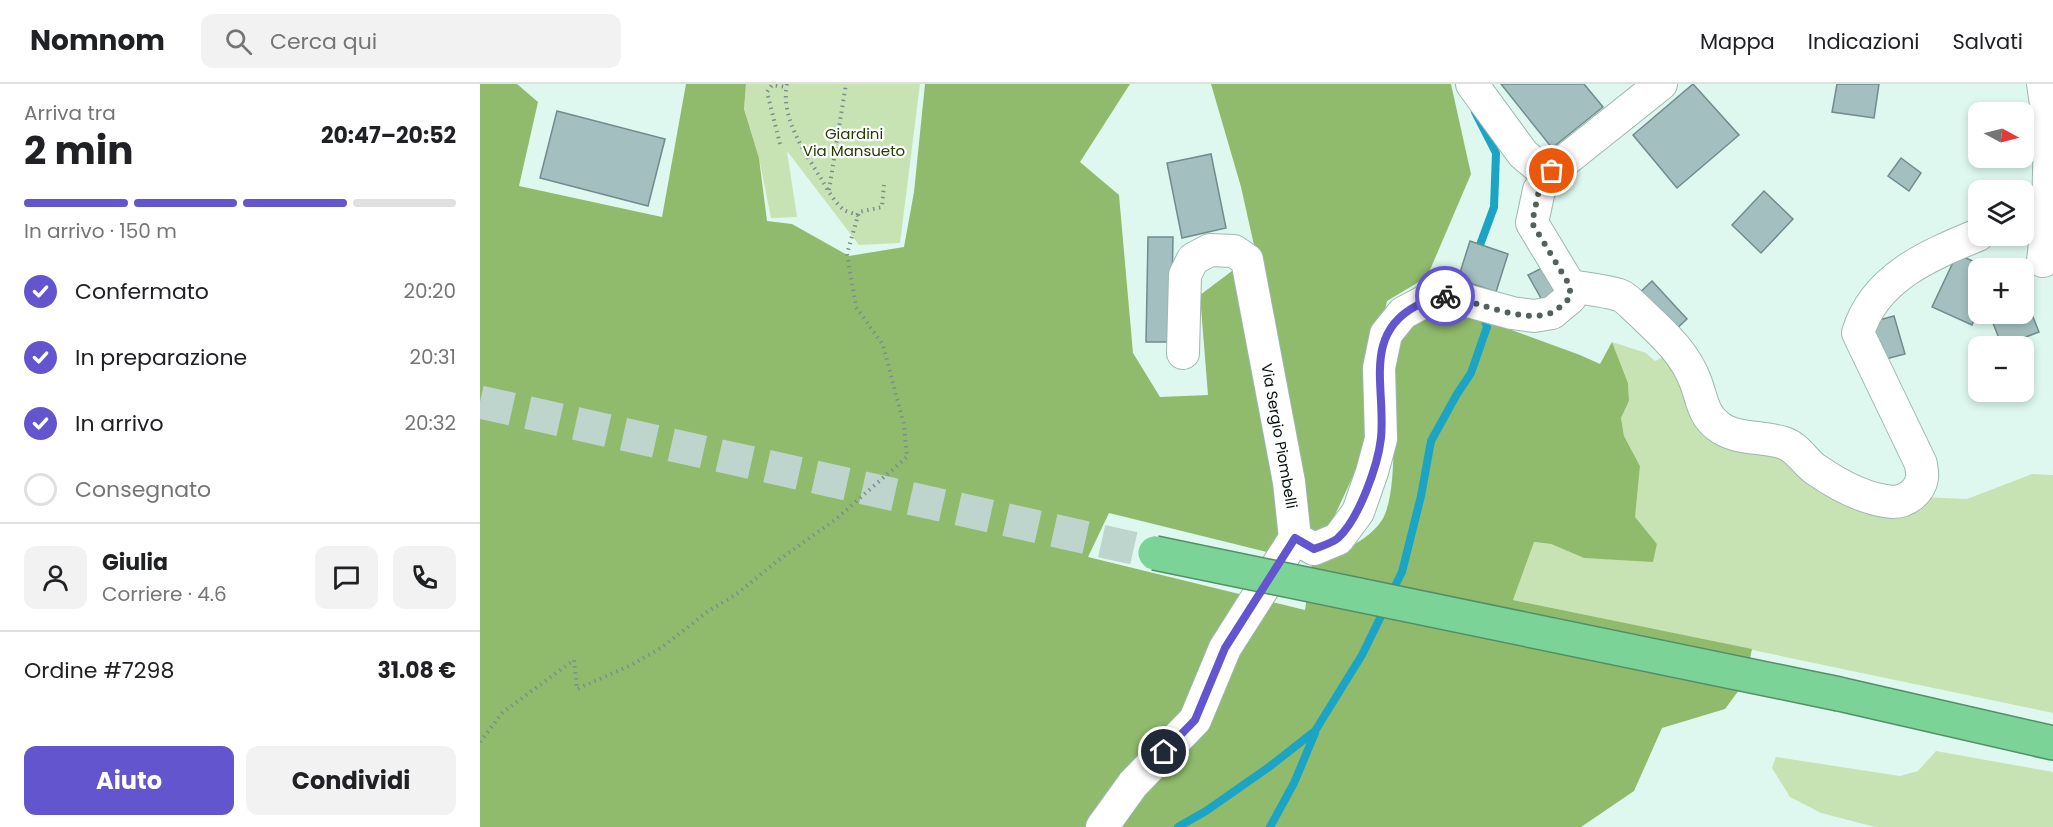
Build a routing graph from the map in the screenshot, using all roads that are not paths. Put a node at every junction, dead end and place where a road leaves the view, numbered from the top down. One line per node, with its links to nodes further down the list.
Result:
1 (1472, 84): 5 (street)
2 (1661, 84): 5 (street)
3 (2043, 84): 4 (street)
4 (2052, 130): 6 (street)
5 (1552, 171): 9 (street)
6 (2036, 220): 8 (street)
7 (1968, 239): 9 (street)
8 (2043, 261)
9 (1570, 286): 11 (street)
10 (1183, 353): 11 (street, Via Sergio Piombelli)
11 (1295, 538): 14 (street)
12 (1155, 553): 13 (highway, bridge)
13 (2053, 743)
14 (1102, 827)

